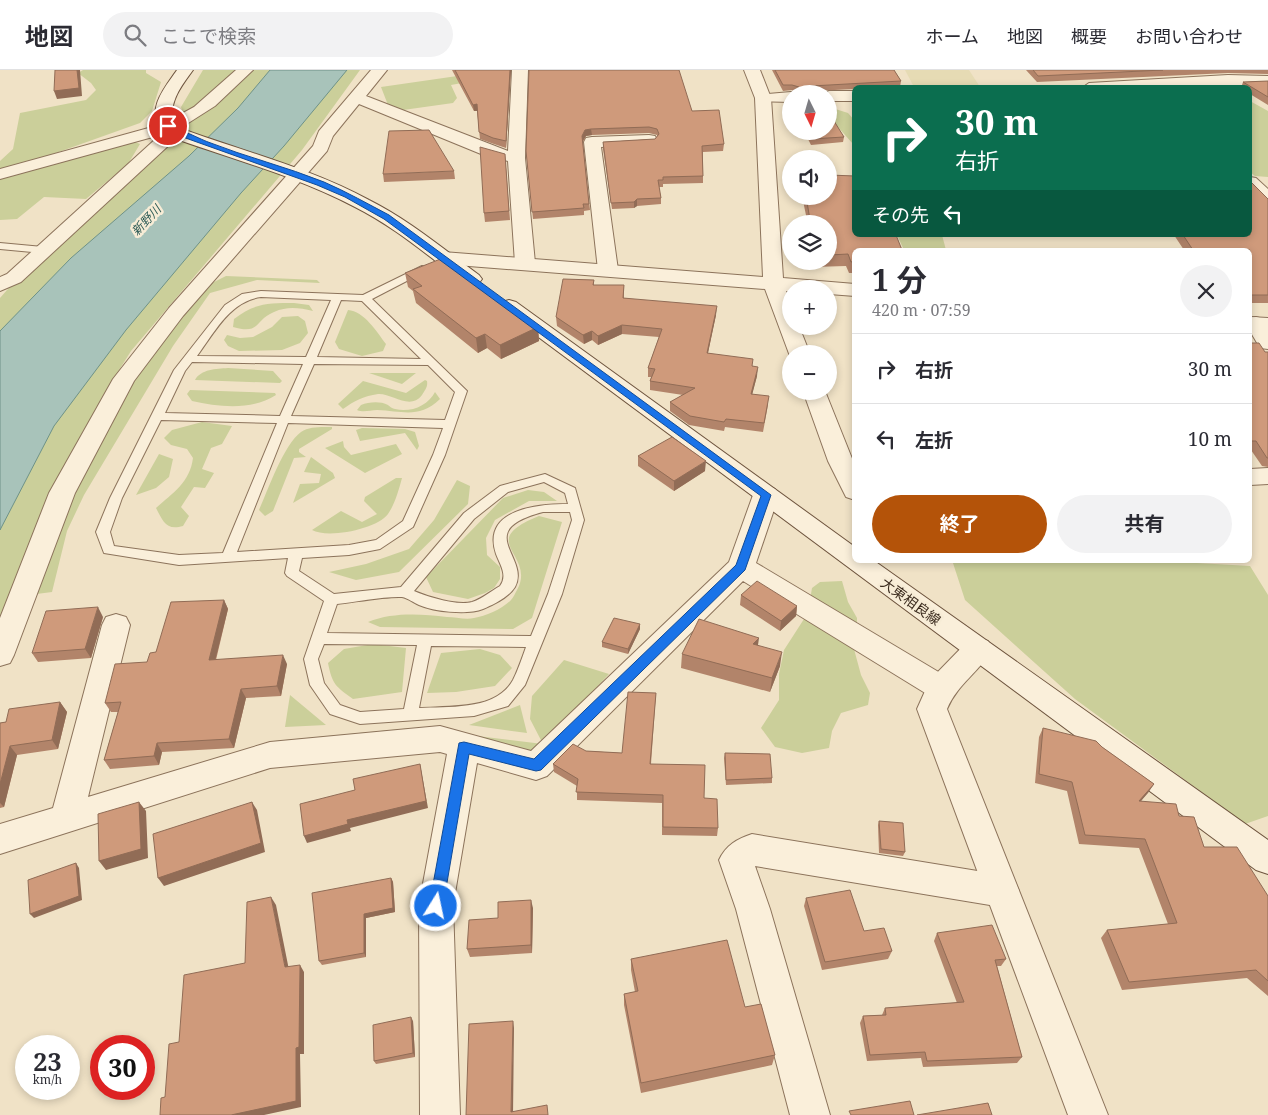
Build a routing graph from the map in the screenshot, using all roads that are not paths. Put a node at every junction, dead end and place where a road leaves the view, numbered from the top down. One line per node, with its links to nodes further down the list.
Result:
1 (185, 70): 16 (street)
2 (245, 70): 16 (street)
3 (379, 70): 14 (street)
4 (520, 70): 18 (street)
5 (752, 70): 15 (street)
6 (1130, 70): 9 (street)
7 (1224, 75): 8 (street); 10 (street)
8 (1268, 81)
9 (1145, 85)
10 (1153, 85)
11 (838, 96): 12 (street)
12 (852, 96)
13 (782, 97): 15 (street)
14 (358, 98): 18 (street); 19 (street)
15 (763, 98): 32 (street)
16 (175, 130): 19 (street, 大東相良線); 20 (street); 28 (street)
17 (649, 140): 31 (street)
18 (516, 158): 30 (street)
19 (293, 173): 29 (street, 大東相良線); 65 (street)
20 (0, 174)
21 (1268, 180): 22 (street)
22 (1252, 181)
23 (1252, 183): 24 (street)
24 (1268, 199)
25 (1252, 204): 26 (street)
26 (1268, 204)
27 (0, 246): 28 (lane)
28 (43, 250): 33 (street)
29 (443, 258): 30 (street); 36 (lane); 51 (street, 大東相良線)
30 (525, 263): 31 (street)
31 (608, 270): 32 (street)
32 (773, 283): 34 (street); 39 (street)
33 (5, 285)
34 (852, 290)
35 (338, 296): 36 (lane); 40 (lane); 41 (lane)
36 (365, 298): 42 (lane)
37 (1258, 323): 38 (street)
38 (1268, 343)
39 (796, 345)
40 (189, 358): 41 (lane); 44 (lane)
41 (310, 361): 42 (lane); 45 (lane)
42 (432, 362): 46 (lane)
43 (818, 400): 47 (street)
44 (157, 416): 45 (lane); 55 (lane)
45 (284, 419): 46 (lane); 55 (lane)
46 (450, 424): 53 (lane)
47 (848, 461): 50 (street)
48 (1268, 476): 49 (street)
49 (1252, 477)
50 (852, 478)
51 (766, 495): 54 (street, 大東相良線); 57 (street)
52 (576, 508): 58 (lane); 58 (lane); 63 (lane)
53 (296, 553): 55 (lane); 59 (lane)
54 (852, 553)
55 (228, 557)
56 (867, 563): 64 (street, 大東相良線)
57 (741, 567): 66 (street); 68 (street)
58 (405, 592): 59 (lane)
59 (332, 599): 61 (lane)
60 (116, 625): 69 (street)
61 (318, 638): 62 (lane); 67 (lane)
62 (425, 640): 63 (lane); 67 (lane)
63 (536, 642): 67 (lane)
64 (978, 649): 66 (street); 71 (street, 大東相良線)
65 (0, 655)
66 (941, 688): 72 (street)
67 (410, 715)
68 (464, 747): 69 (street); 73 (street)
69 (67, 818): 70 (street)
70 (0, 838)
71 (1268, 859)
72 (1002, 891): 74 (street); 75 (street)
73 (440, 1115)
74 (810, 1115)
75 (1088, 1115)

